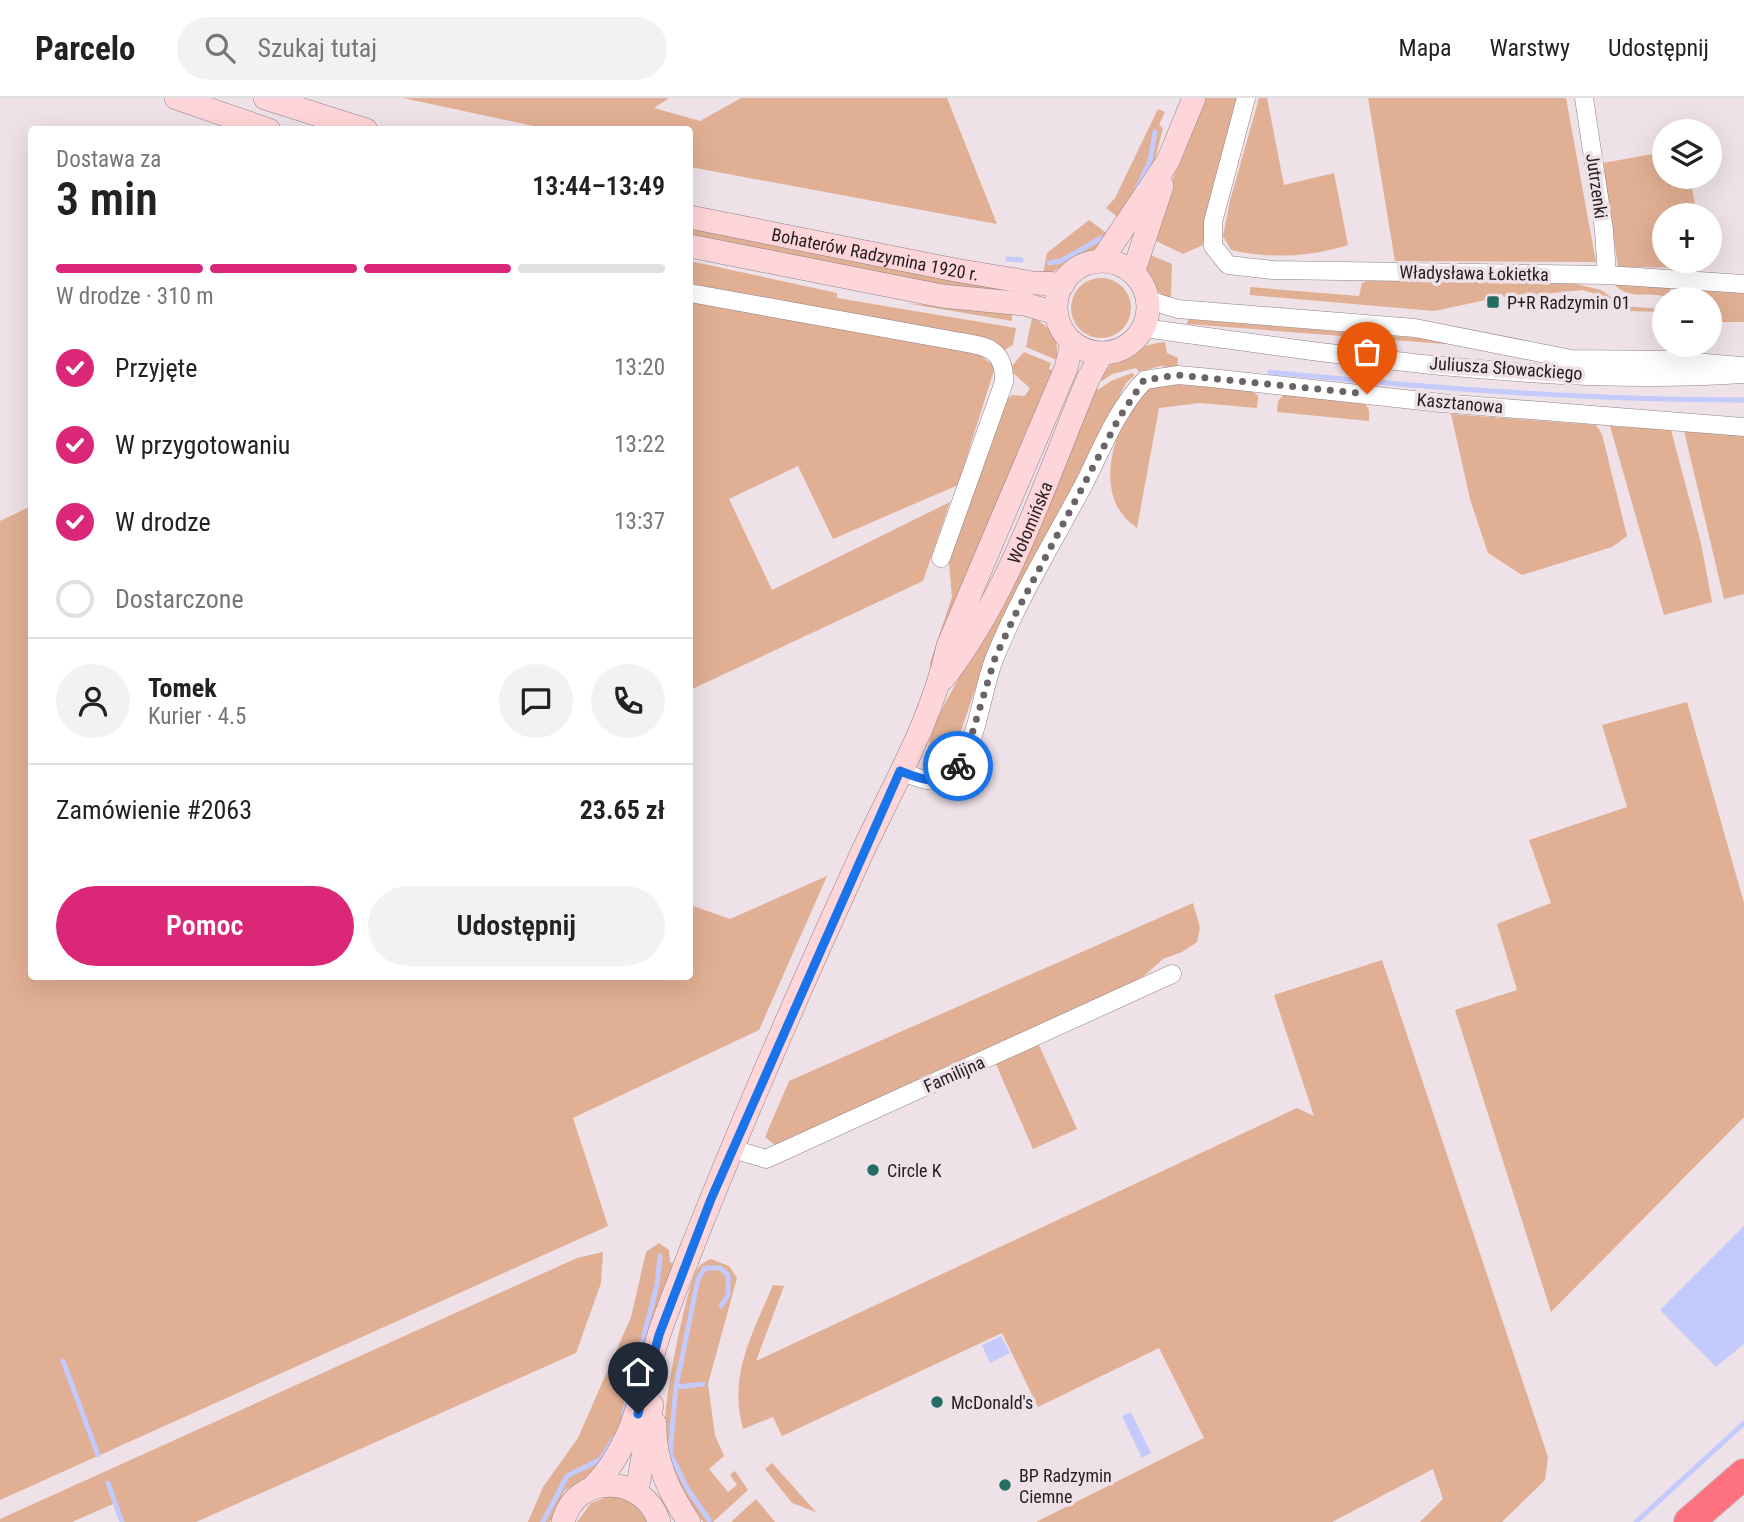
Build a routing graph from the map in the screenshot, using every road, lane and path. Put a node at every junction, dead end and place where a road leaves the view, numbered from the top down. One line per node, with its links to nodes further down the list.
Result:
1 (176, 98): 6 (main road)
2 (265, 98): 7 (main road)
3 (1194, 98): 8 (main road)
4 (1246, 98): 13 (street, Władysława Łokietka)
5 (1584, 98): 13 (street, Jutrzenki)
6 (257, 126)
7 (353, 126)
8 (1168, 161): 11 (main road); 12 (main road)
9 (693, 218): 14 (main road, Bohaterów Radzymina 1920 r.)
10 (693, 247): 18 (main road, Bohaterów Radzymina 1920 r.)
11 (1101, 261): 12 (main road); 14 (main road)
12 (1133, 273): 17 (main road)
13 (1607, 275): 15 (street, Władysława Łokietka)
14 (1063, 284): 18 (main road)
15 (1744, 284)
16 (693, 294): 25 (street)
17 (1148, 300): 19 (main road); 22 (street, Juliusza Słowackiego)
18 (1056, 313): 20 (main road)
19 (1144, 328): 21 (main road); 23 (street, Juliusza Słowackiego)
20 (1072, 343): 21 (main road); 26 (main road, Wołomińska)
21 (1102, 353): 26 (main road, Wołomińska)
22 (1744, 367)
23 (1744, 374)
24 (1744, 427): 27 (street, Kasztanowa)
25 (941, 558)
26 (940, 683): 27 (main road, Wołomińska)
27 (900, 771): 29 (main road, Wołomińska)
28 (1172, 974): 29 (street, Familijna)
29 (733, 1149): 30 (main road, Wołomińska)
30 (678, 1284): 31 (main road, Wołomińska); 33 (main road, Wołomińska)
31 (656, 1390): 34 (main road, Wołomińska); 37 (main road)
32 (1744, 1476): 38 (highway); 39 (highway)
33 (592, 1488): 34 (main road); 35 (main road, Wołomińska)
34 (637, 1491): 36 (main road)
35 (564, 1522)
36 (660, 1522)
37 (689, 1522)
38 (1689, 1522)
39 (1705, 1522)

